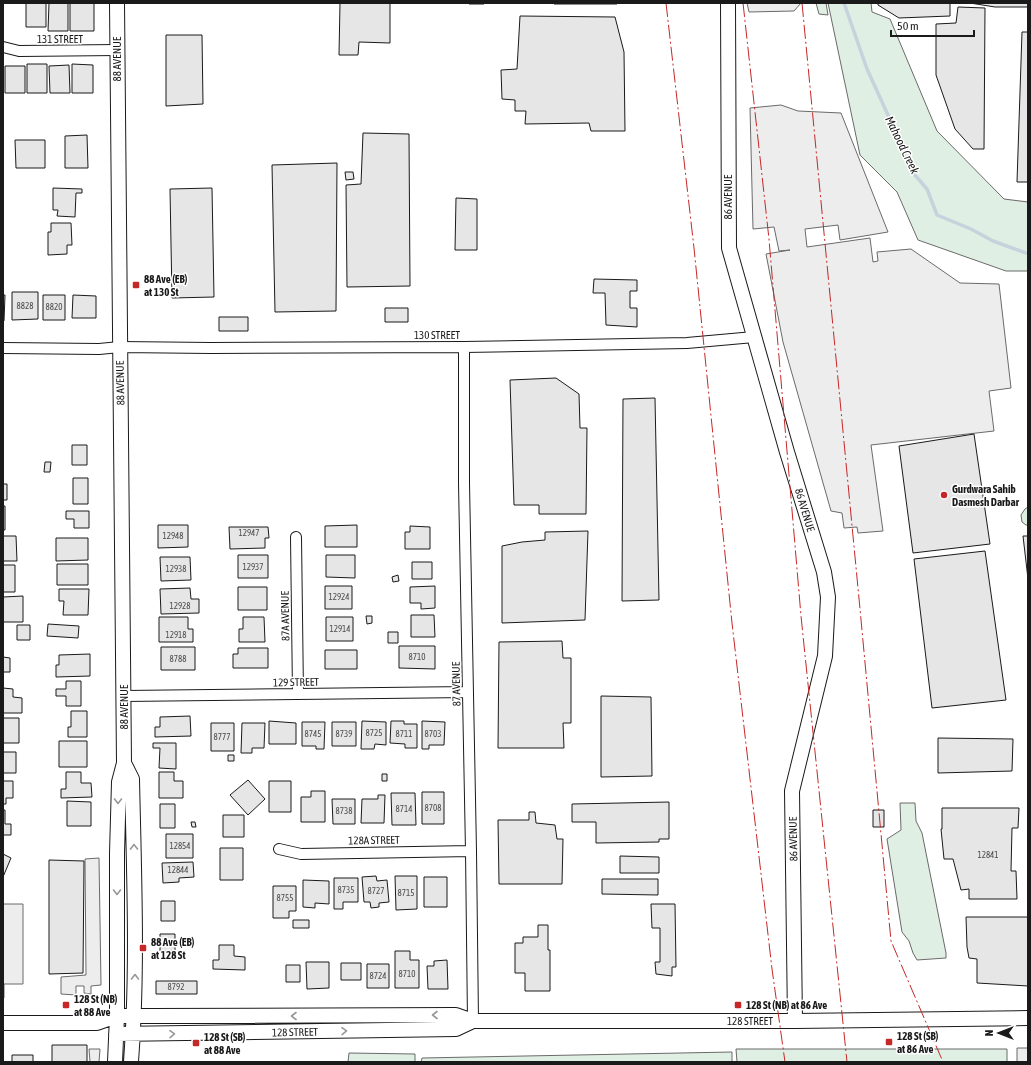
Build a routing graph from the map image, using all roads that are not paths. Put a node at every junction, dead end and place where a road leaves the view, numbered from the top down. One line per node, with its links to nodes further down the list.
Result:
1 (117, 3): 4 (main road, 88 AVENUE)
2 (728, 3): 5 (main road, 86 AVENUE)
3 (3, 47): 4 (street, 131 STREET)
4 (117, 50): 6 (main road, 88 AVENUE)
5 (754, 337): 7 (street, 130 STREET); 20 (main road, 86 AVENUE)
6 (120, 347): 7 (street, 130 STREET); 8 (street, 130 STREET); 12 (main road, 88 AVENUE)
7 (464, 347): 10 (street, 87 AVENUE)
8 (3, 348)
9 (296, 537): 11 (street, 87A AVENUE)
10 (468, 692): 11 (street, 129 STREET); 15 (street, 87 AVENUE)
11 (298, 694): 12 (street, 129 STREET)
12 (124, 696): 13 (main road, 88 AVENUE)
13 (124, 763): 16 (main road, 88 AVENUE, one-way to 16); 17 (main road, 88 AVENUE, one-way to 13)
14 (279, 849): 15 (street, 128A STREET)
15 (471, 851): 19 (street, 87 AVENUE)
16 (117, 1016): 17 (main road, 128 STREET); 22 (main road); 23 (main road, 88 AVENUE)
17 (134, 1016): 19 (main road, 128 STREET, one-way to 17); 24 (main road, 88 AVENUE)
18 (1028, 1018): 20 (main road, 128 STREET)
19 (472, 1021): 20 (main road, 128 STREET); 24 (main road, 128 STREET, one-way to 19)
20 (795, 1021)
21 (3, 1022): 22 (main road)
22 (97, 1023): 23 (main road)
23 (116, 1034): 24 (main road, 128 STREET); 25 (main road, 88 AVENUE)
24 (133, 1034): 26 (main road, 88 AVENUE)
25 (114, 1062)
26 (131, 1062)

